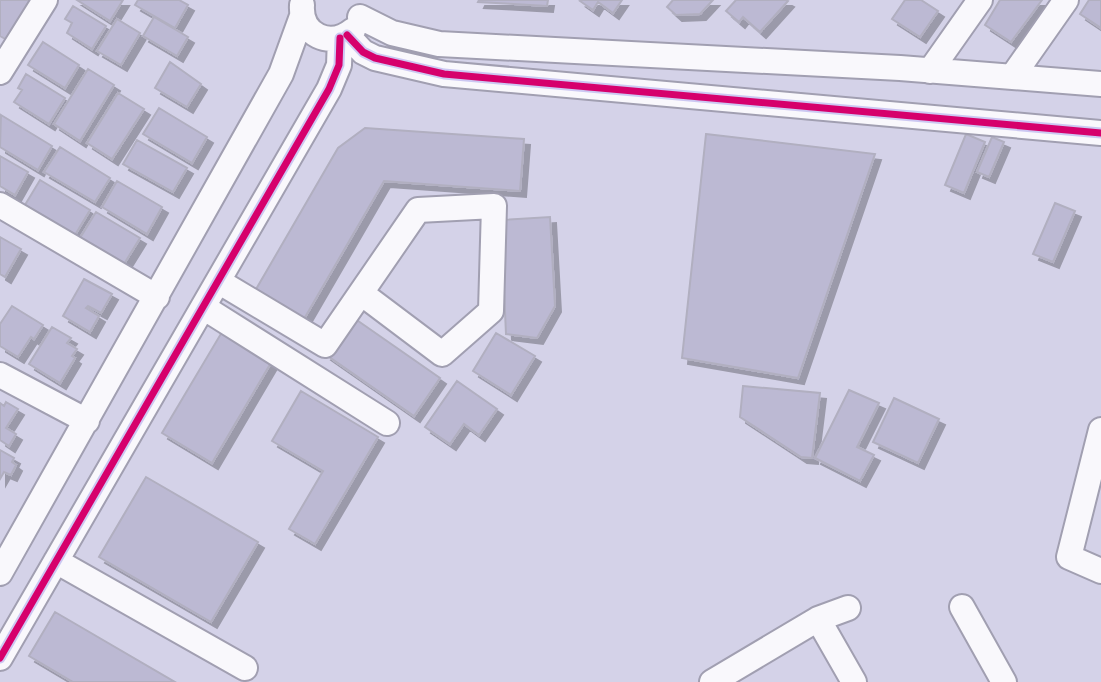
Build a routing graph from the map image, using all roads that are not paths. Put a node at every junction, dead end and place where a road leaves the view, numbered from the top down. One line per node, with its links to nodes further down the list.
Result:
1 (45, 0): 7 (street)
2 (980, 0): 6 (street)
3 (1066, 0): 8 (street)
4 (301, 5): 5 (street); 14 (street)
5 (354, 15): 6 (street); 10 (street); 12 (street)
6 (930, 71): 8 (street)
7 (0, 72)
8 (1012, 77): 9 (street)
9 (1101, 84)
10 (1101, 133)
11 (0, 205): 14 (street)
12 (218, 281): 13 (street); 15 (street)
13 (361, 293): 13 (street)
14 (157, 297): 17 (street)
15 (203, 307): 18 (street); 21 (street)
16 (0, 376): 17 (street)
17 (87, 421): 20 (street)
18 (387, 423)
19 (1101, 430): 22 (street)
20 (8, 540): 23 (street)
21 (56, 561): 27 (street); 28 (street)
22 (1101, 571)
23 (0, 573)
24 (962, 607): 31 (street)
25 (848, 608): 26 (street)
26 (818, 619): 29 (street); 30 (street)
27 (0, 658)
28 (244, 667)
29 (712, 682)
30 (854, 682)
31 (1004, 682)

